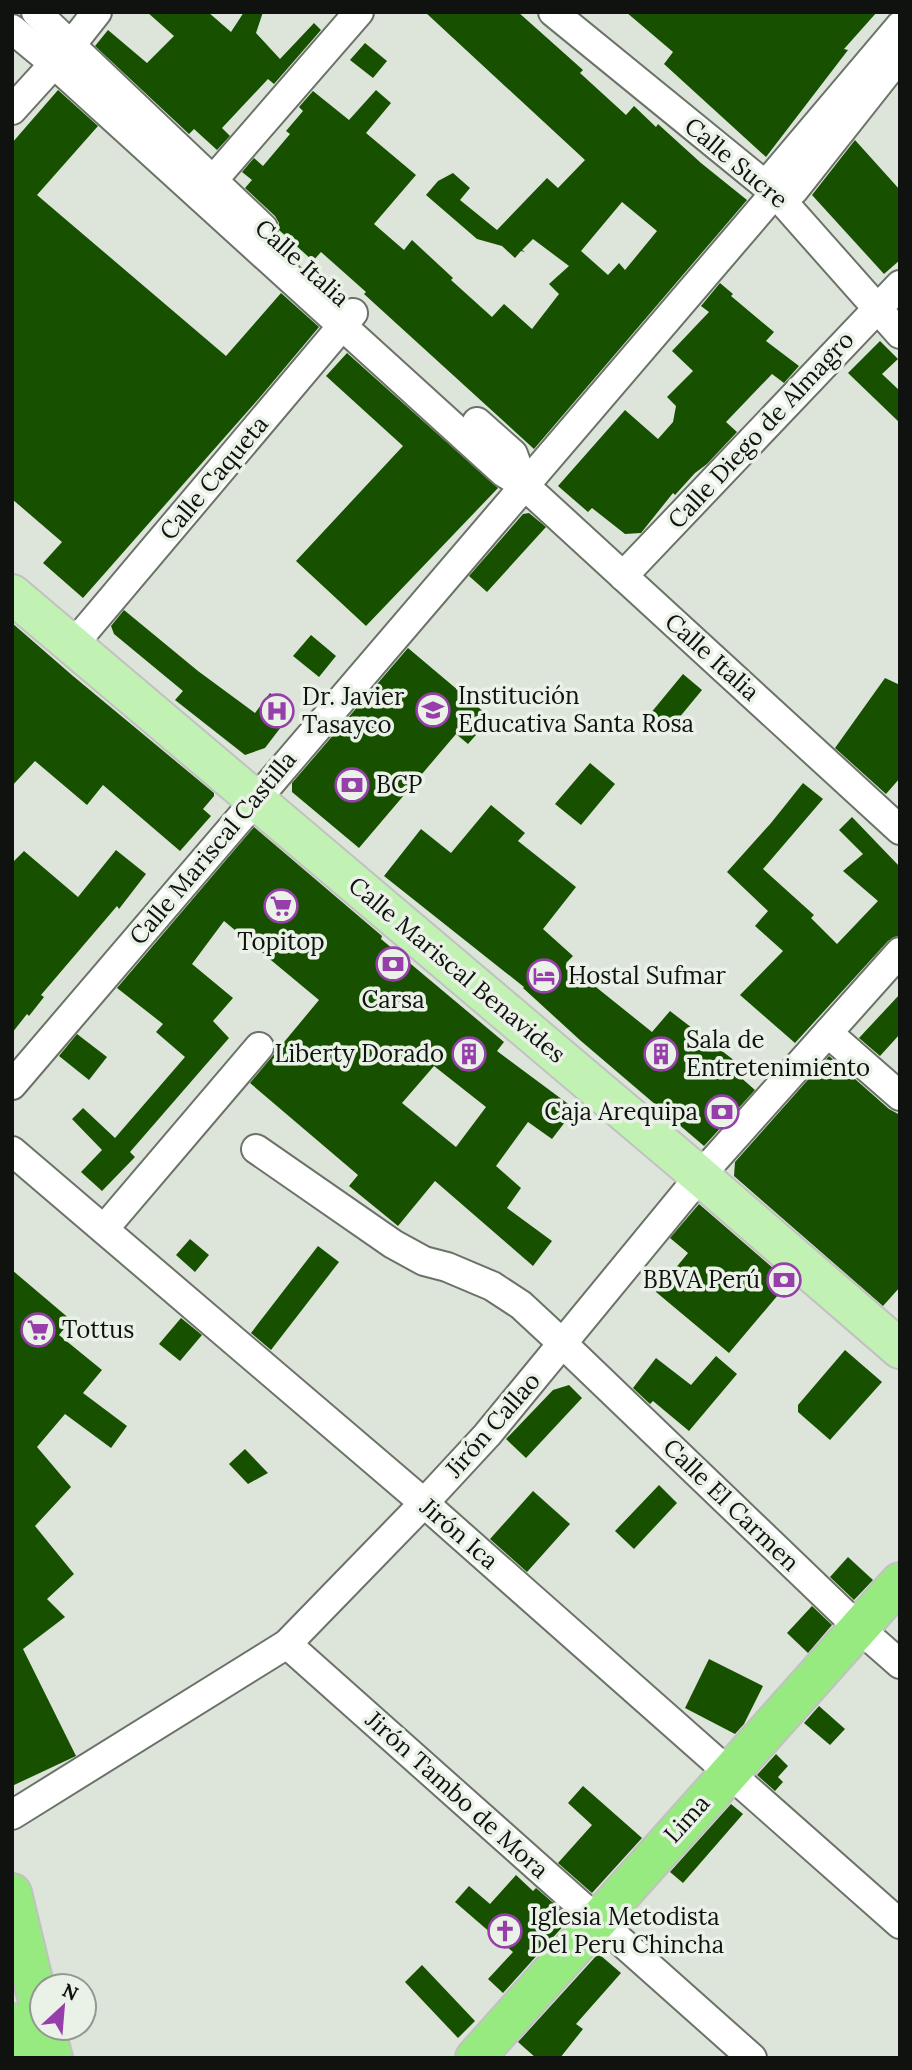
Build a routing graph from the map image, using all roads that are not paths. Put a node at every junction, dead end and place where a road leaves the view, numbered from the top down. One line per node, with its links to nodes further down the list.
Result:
1 (36, 12): 7 (street)
2 (97, 12): 7 (street)
3 (359, 12): 10 (street)
4 (553, 12): 11 (street, Calle Sucre)
5 (900, 26): 11 (street)
6 (12, 29): 7 (street)
7 (62, 54): 9 (street); 10 (street, Calle Italia)
8 (900, 56): 11 (street)
9 (12, 110)
10 (206, 189): 14 (street, Calle Italia)
11 (775, 193): 13 (street, Calle Sucre); 16 (street, Calle Mariscal Castilla)
12 (900, 285): 13 (street, Calle Diego de Almagro)
13 (877, 308): 15 (street, Calle Sucre); 17 (street, Calle Diego de Almagro)
14 (348, 318): 16 (street, Calle Italia); 19 (street, Calle Caqueta)
15 (900, 334)
16 (524, 485): 17 (street, Calle Italia); 20 (street, Calle Mariscal Castilla)
17 (623, 576): 21 (street, Calle Italia)
18 (12, 594): 19 (main road, Calle Mariscal Benavides)
19 (74, 645): 20 (main road, Calle Mariscal Benavides)
20 (255, 799): 25 (street, Calle Mariscal Castilla); 29 (main road, Calle Mariscal Benavides)
21 (900, 830)
22 (900, 952): 23 (street, Jirón Callao)
23 (828, 1033): 26 (street); 29 (street, Jirón Callao)
24 (260, 1047): 30 (street)
25 (12, 1085)
26 (900, 1096)
27 (256, 1149): 31 (street, Calle El Carmen)
28 (12, 1151): 30 (street, Jirón Ica)
29 (700, 1176): 31 (street, Jirón Callao); 32 (main road, Calle Mariscal Benavides)
30 (104, 1229): 33 (street, Jirón Ica)
31 (563, 1344): 33 (street, Jirón Callao); 35 (street, Calle El Carmen)
32 (900, 1349)
33 (424, 1503): 36 (street, Jirón Callao); 38 (street, Jirón Ica)
34 (900, 1582): 35 (highway, Lima)
35 (859, 1628): 37 (street, Calle El Carmen); 38 (highway, Lima)
36 (287, 1644): 39 (street, Jirón Callao); 41 (street, Jirón Tambo de Mora)
37 (900, 1664)
38 (729, 1773): 41 (highway, Lima); 42 (street, Jirón Ica)
39 (12, 1815)
40 (12, 1893): 43 (highway)
41 (598, 1920): 46 (highway, Lima); 47 (street, Jirón Tambo de Mora)
42 (900, 1924)
43 (30, 1972)
44 (12, 2023): 45 (highway)
45 (22, 2058)
46 (475, 2058)
47 (752, 2058)

